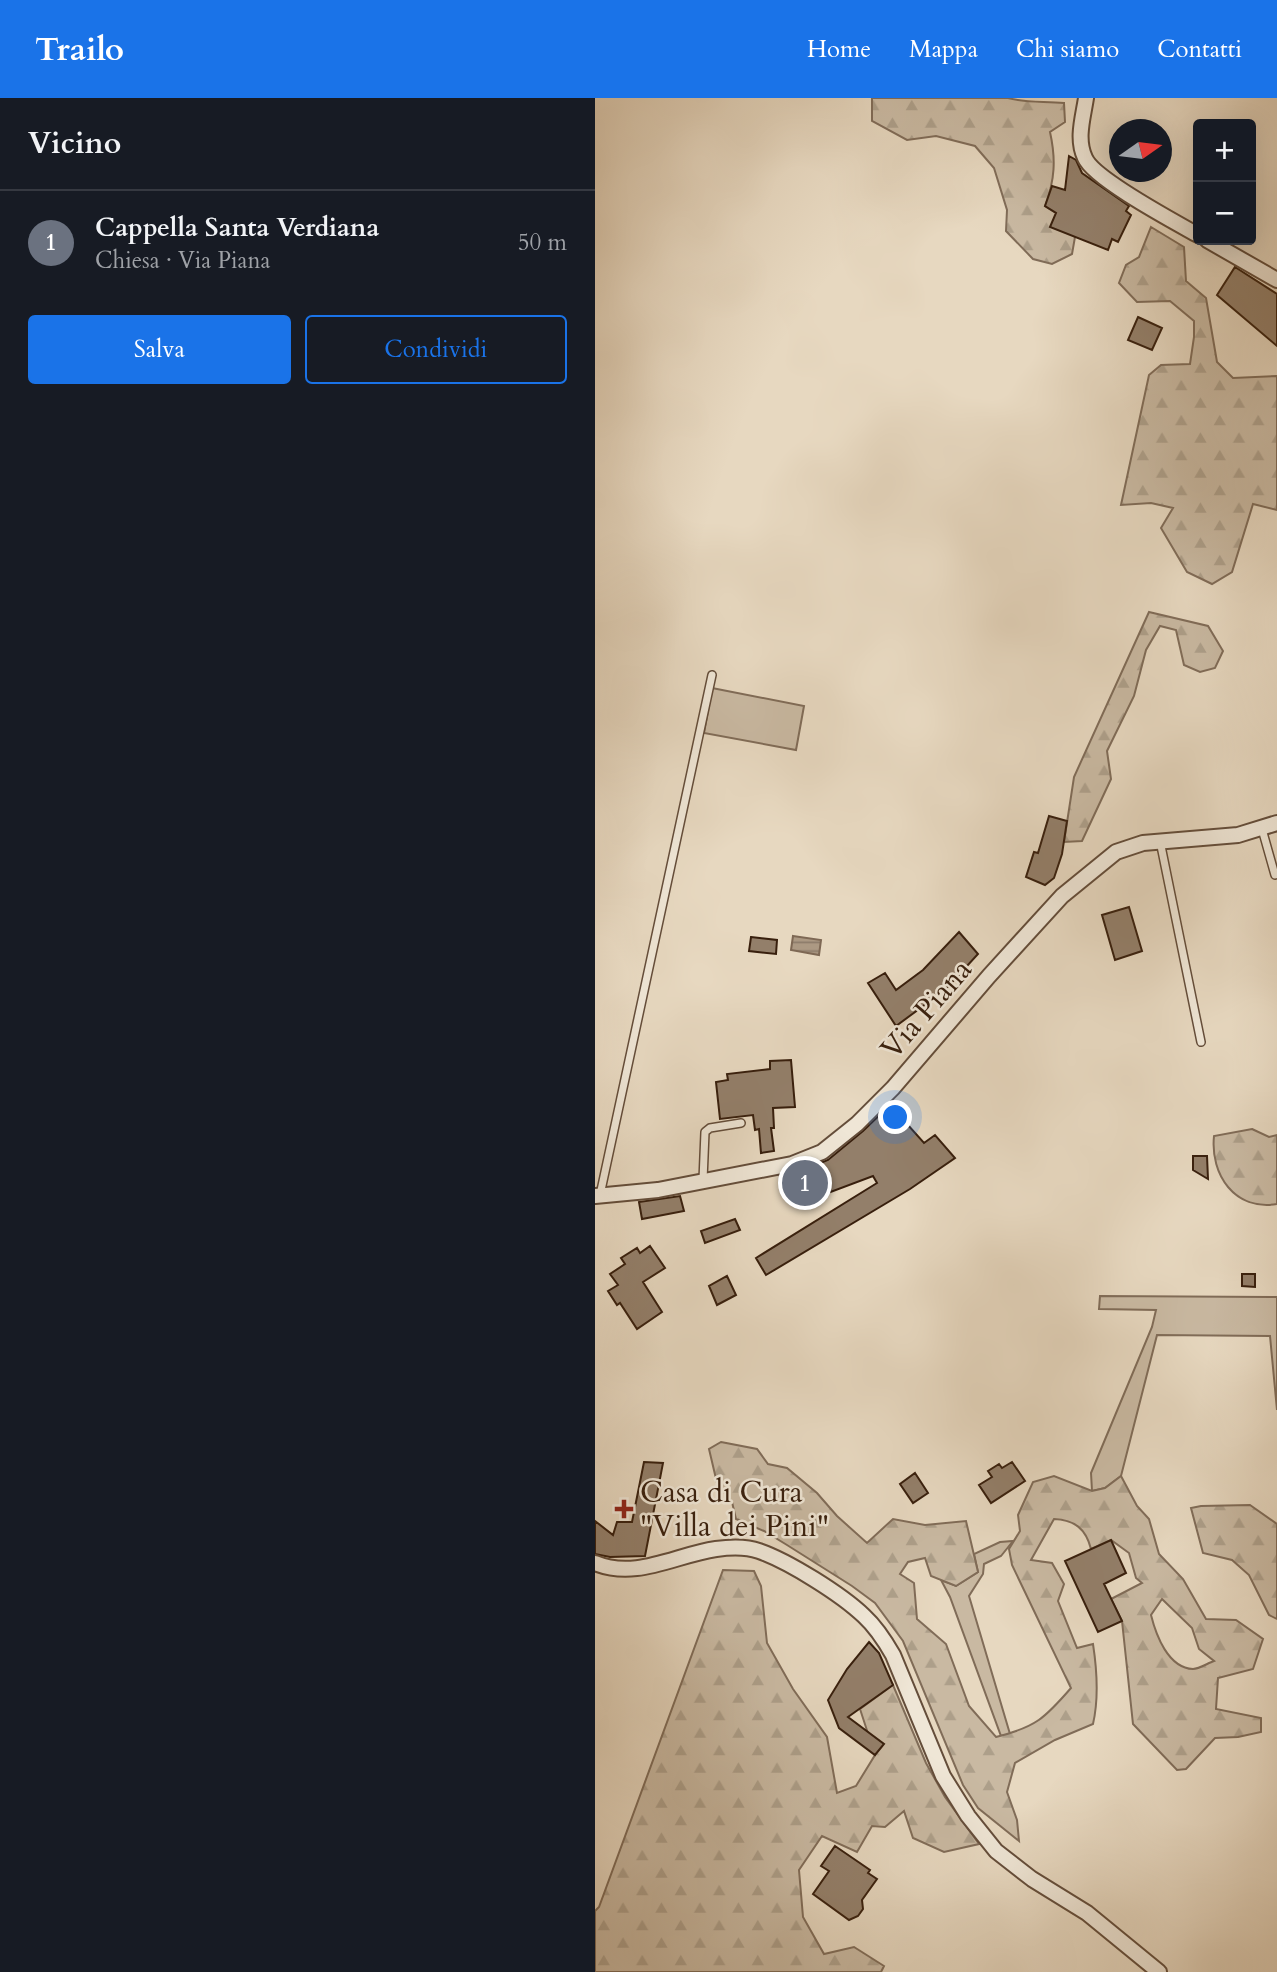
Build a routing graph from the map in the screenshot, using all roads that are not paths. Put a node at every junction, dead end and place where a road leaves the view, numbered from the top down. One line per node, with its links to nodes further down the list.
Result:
1 (1086, 98): 2 (street)
2 (1193, 232)
3 (1216, 245): 4 (street)
4 (1277, 280)
5 (712, 675): 13 (lane)
6 (1277, 823): 7 (street, Via Piana)
7 (1262, 829): 8 (street, Via Piana); 9 (lane)
8 (1160, 841): 10 (lane); 12 (street, Via Piana)
9 (1275, 875)
10 (1201, 1042)
11 (741, 1123): 12 (lane)
12 (703, 1181): 13 (street, Via Piana)
13 (597, 1195)
14 (595, 1563): 15 (street)
15 (1159, 1972)

